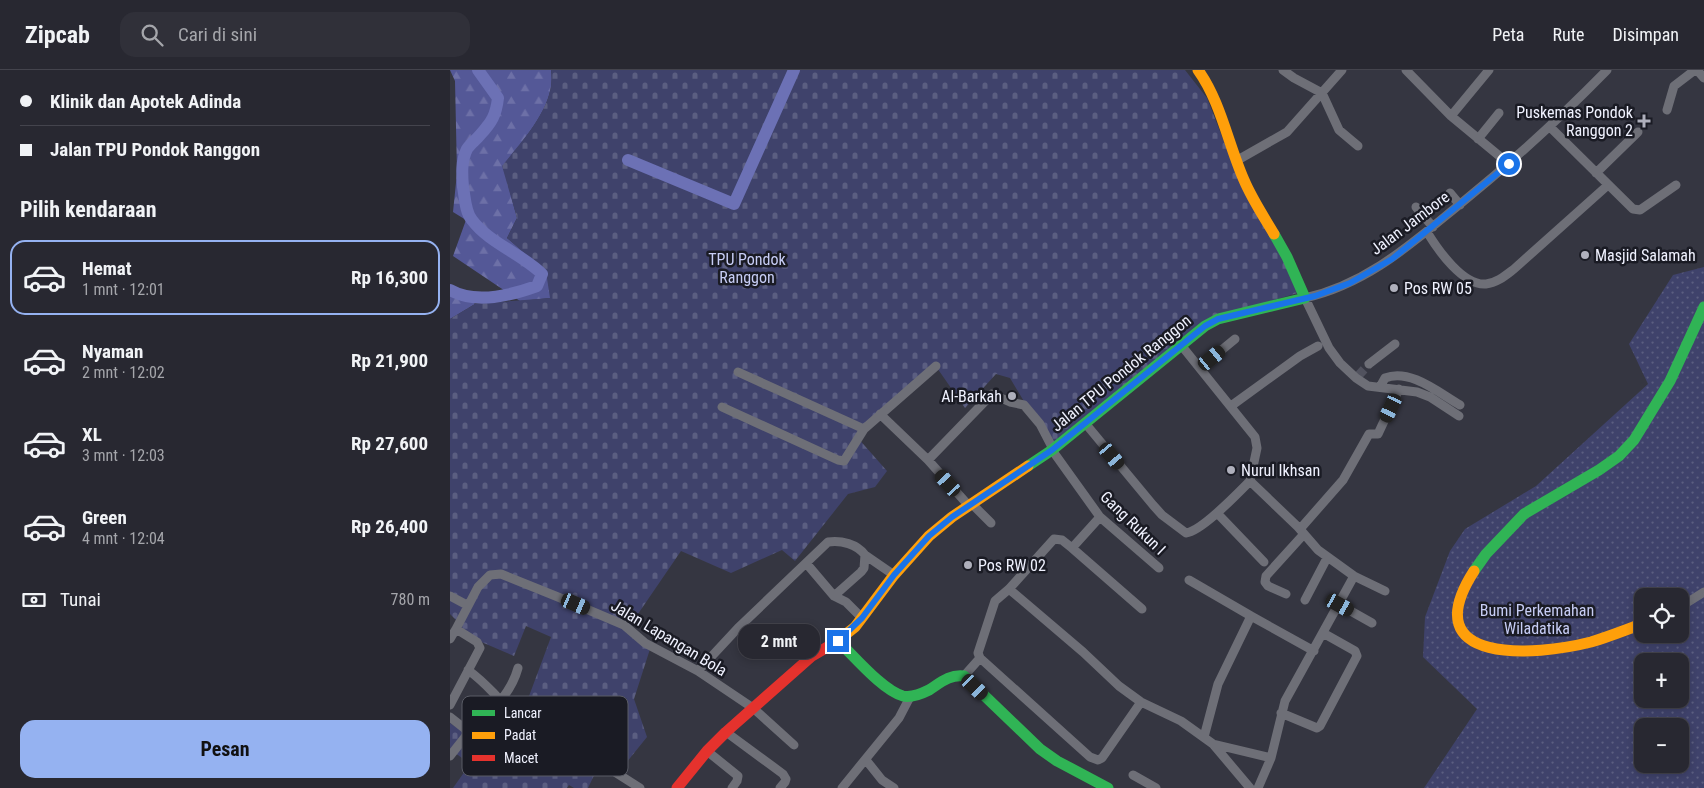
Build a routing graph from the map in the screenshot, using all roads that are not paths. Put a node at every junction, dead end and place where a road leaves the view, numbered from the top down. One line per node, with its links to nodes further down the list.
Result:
1 (1198, 70): 17 (street)
2 (1283, 70): 9 (street)
3 (1342, 70): 9 (street)
4 (1406, 70): 12 (street)
5 (1489, 70): 12 (street)
6 (1607, 70): 13 (street, Jalan Jambore)
7 (1696, 70): 8 (street); 10 (street)
8 (1704, 78)
9 (1322, 93): 16 (street); 17 (street)
10 (1667, 110)
11 (1499, 113): 15 (street)
12 (1451, 116): 15 (street)
13 (1550, 127): 18 (street, Jalan Jambore); 19 (street)
14 (1638, 132): 19 (street)
15 (1478, 139): 18 (street)
16 (1358, 146)
17 (1236, 161): 26 (street)
18 (1509, 164): 23 (street, Jalan Jambore)
19 (1596, 173): 20 (street)
20 (1608, 185): 21 (street); 25 (street)
21 (1676, 185)
22 (1450, 193): 23 (street)
23 (1460, 205): 25 (street, Jalan Jambore)
24 (1416, 207): 25 (street)
25 (1430, 230): 26 (street, Jalan Jambore)
26 (1305, 298): 30 (street, Jalan TPU Pondok Ranggon); 36 (street)
27 (1703, 309): 76 (street)
28 (1235, 339): 34 (street)
29 (1395, 344): 32 (street)
30 (1182, 345): 34 (street); 43 (street, Jalan TPU Pondok Ranggon)
31 (1318, 346): 39 (street)
32 (1369, 364)
33 (936, 366): 41 (street)
34 (1201, 367): 39 (street)
35 (738, 372): 44 (street)
36 (1380, 387): 37 (street); 38 (street)
37 (1399, 389): 42 (street); 52 (street)
38 (1460, 405)
39 (1231, 406): 47 (street)
40 (722, 407): 44 (street)
41 (880, 414): 44 (street); 46 (street)
42 (1459, 416)
43 (1085, 423): 45 (street, Jalan TPU Pondok Ranggon); 49 (street)
44 (864, 429)
45 (1052, 450): 46 (street, Gang Rukun I); 48 (street, Jalan TPU Pondok Ranggon); 50 (street, Gang Rukun I)
46 (928, 460): 48 (street)
47 (1250, 481): 49 (street); 52 (street)
48 (971, 505): 51 (street); 59 (street, Jalan TPU Pondok Ranggon)
49 (1217, 513): 56 (street)
50 (1100, 517): 53 (street); 58 (street, Gang Rukun I)
51 (992, 523)
52 (1302, 532): 55 (street); 65 (street)
53 (1072, 548): 62 (street); 72 (street)
54 (865, 555): 57 (street); 59 (street); 67 (street)
55 (1327, 558): 60 (street); 68 (street)
56 (1264, 562)
57 (806, 563): 67 (street); 85 (street)
58 (1159, 568)
59 (894, 575): 74 (street, Jalan TPU Pondok Ranggon)
60 (1354, 576): 63 (street); 71 (street)
61 (1189, 580): 73 (street)
62 (1009, 589): 82 (street); 91 (street)
63 (1385, 591)
64 (1704, 592): 69 (street)
65 (1286, 594)
66 (450, 596): 70 (street)
67 (834, 596): 74 (street)
68 (1304, 600)
69 (1689, 601)
70 (468, 604): 77 (street, Jalan Lapangan Bola); 85 (street, Jalan Lapangan Bola)
71 (1340, 605): 75 (street); 78 (street)
72 (1142, 609)
73 (1251, 616): 81 (street); 97 (street)
74 (862, 618): 80 (street, Jalan TPU Pondok Ranggon)
75 (1372, 623)
76 (1634, 627)
77 (456, 630): 79 (street, Jalan Lapangan Bola); 84 (street)
78 (1322, 633): 81 (street); 93 (street)
79 (450, 639)
80 (838, 641): 89 (street); 92 (street, Jalan TPU Pondok Ranggon)
81 (1314, 651): 93 (street)
82 (980, 658): 86 (street); 91 (street)
83 (518, 668): 88 (street)
84 (468, 670): 87 (street); 90 (street)
85 (698, 671): 92 (street, Jalan Lapangan Bola)
86 (964, 676): 89 (street); 113 (street)
87 (496, 696)
88 (503, 696)
89 (910, 697): 104 (street)
90 (451, 700)
91 (1141, 702): 97 (street)
92 (752, 708): 96 (street, Jalan TPU Pondok Ranggon); 100 (street, Jalan Lapangan Bola)
93 (1281, 713): 103 (street)
94 (450, 717): 95 (street)
95 (462, 726)
96 (726, 732): 101 (street, Jalan TPU Pondok Ranggon); 110 (street)
97 (1204, 737): 99 (street)
98 (462, 741): 102 (street)
99 (1213, 744): 103 (street); 115 (street)
100 (794, 745)
101 (707, 751): 108 (street, Jalan TPU Pondok Ranggon); 109 (street)
102 (450, 756)
103 (1271, 758): 116 (street)
104 (866, 760): 111 (street); 112 (street)
105 (1133, 775): 114 (street)
106 (621, 776): 107 (street)
107 (640, 788)
108 (677, 788)
109 (732, 788)
110 (780, 788)
111 (842, 788)
112 (894, 788)
113 (1108, 788)
114 (1156, 788)
115 (1250, 788)
116 (1258, 788)

